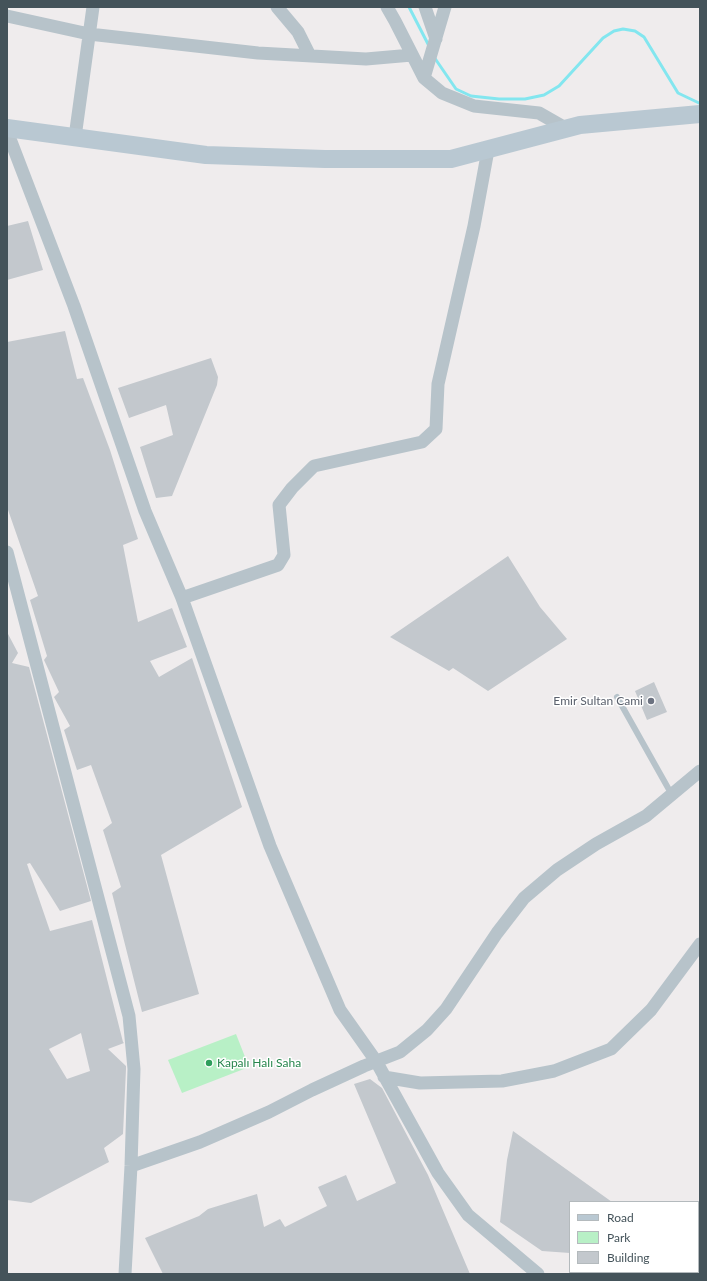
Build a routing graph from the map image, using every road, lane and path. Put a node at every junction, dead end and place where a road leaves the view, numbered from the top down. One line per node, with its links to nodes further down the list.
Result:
1 (93, 7): 7 (street)
2 (277, 7): 10 (street)
3 (387, 7): 9 (street)
4 (425, 7): 8 (street)
5 (445, 7): 8 (street)
6 (7, 16): 7 (street)
7 (89, 34): 10 (street); 16 (street)
8 (436, 39): 11 (street)
9 (412, 55): 10 (street); 11 (street)
10 (310, 56)
11 (424, 78): 14 (street)
12 (700, 114): 14 (street)
13 (7, 128): 16 (street)
14 (567, 129): 17 (street)
15 (7, 131): 19 (street)
16 (75, 137): 17 (street)
17 (488, 150): 19 (street)
18 (7, 552): 26 (street)
19 (182, 598): 24 (street)
20 (617, 697): 22 (lane)
21 (700, 771): 22 (street)
22 (672, 795): 24 (street)
23 (700, 944): 25 (street)
24 (376, 1061): 25 (street); 26 (street)
25 (384, 1077): 28 (street)
26 (131, 1166): 27 (street)
27 (125, 1274)
28 (538, 1274)

